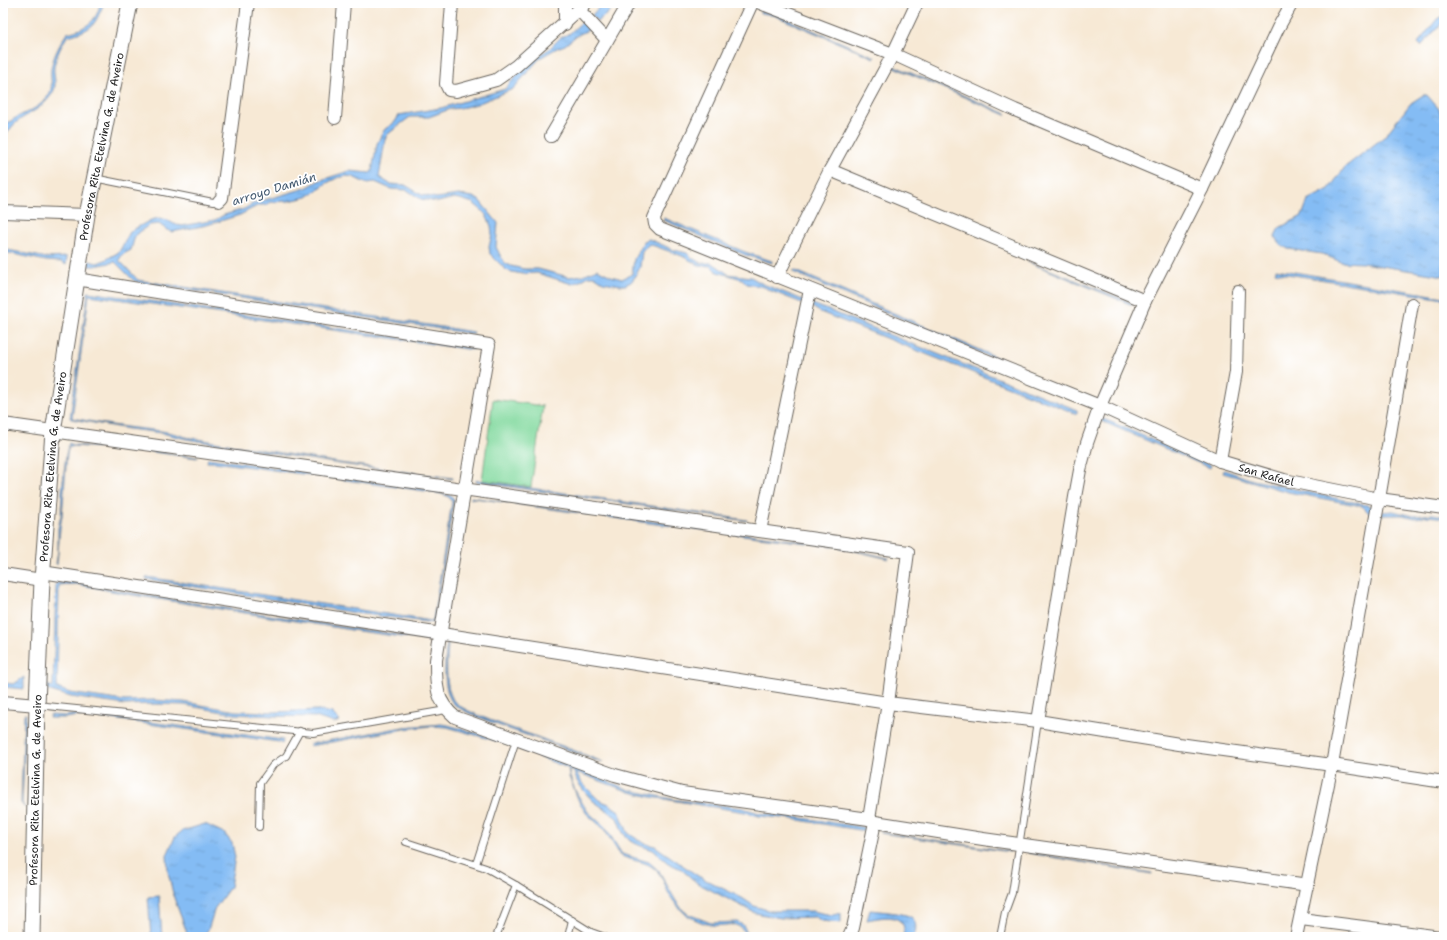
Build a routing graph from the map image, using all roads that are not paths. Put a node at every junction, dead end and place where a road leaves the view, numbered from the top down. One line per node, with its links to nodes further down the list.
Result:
1 (130, 3): 18 (street, Profesora Rita Etelvina G. de Aveiro)
2 (248, 3): 20 (street)
3 (344, 3): 15 (street)
4 (452, 3): 12 (street)
5 (565, 3): 12 (street)
6 (629, 3): 13 (street)
7 (752, 3): 24 (street, San Rafael)
8 (760, 3): 14 (street)
9 (917, 3): 14 (street)
10 (1292, 3): 19 (street)
11 (583, 7): 12 (street); 13 (street)
12 (565, 24)
13 (607, 40): 16 (street)
14 (893, 54): 17 (street); 19 (street)
15 (335, 118)
16 (551, 136)
17 (830, 170): 24 (street); 27 (street)
18 (94, 178): 20 (lane); 22 (street, Profesora Rita Etelvina G. de Aveiro)
19 (1202, 189): 27 (street)
20 (218, 201)
21 (3, 212): 22 (street)
22 (87, 215): 23 (street, Profesora Rita Etelvina G. de Aveiro)
23 (77, 275): 31 (street, Profesora Rita Etelvina G. de Aveiro); 33 (street)
24 (776, 277): 25 (street, San Rafael)
25 (810, 290): 29 (street, San Rafael); 36 (street)
26 (1238, 291): 32 (street)
27 (1145, 301): 29 (street)
28 (1412, 304): 34 (street)
29 (1100, 406): 32 (street, San Rafael); 44 (street)
30 (3, 424): 31 (street)
31 (53, 432): 33 (street); 38 (street, Profesora Rita Etelvina G. de Aveiro)
32 (1220, 461): 34 (street, San Rafael)
33 (464, 489): 36 (street); 39 (street)
34 (1379, 499): 35 (street, San Rafael); 47 (street)
35 (1444, 508)
36 (760, 531): 41 (street)
37 (3, 574): 38 (street)
38 (42, 576): 39 (street); 42 (street, Profesora Rita Etelvina G. de Aveiro)
39 (440, 633): 41 (street); 43 (street)
40 (3, 702): 42 (street)
41 (888, 703): 44 (street); 49 (street)
42 (37, 705): 45 (lane); 58 (street, Profesora Rita Etelvina G. de Aveiro)
43 (446, 710): 45 (lane); 46 (street)
44 (1038, 721): 47 (street); 52 (lane)
45 (300, 732): 50 (lane)
46 (516, 740): 49 (street); 53 (lane)
47 (1332, 764): 48 (street); 55 (street)
48 (1444, 782)
49 (872, 820): 52 (street); 62 (street)
50 (259, 827)
51 (406, 842): 53 (lane)
52 (1020, 844): 55 (street); 63 (lane)
53 (476, 864): 54 (lane)
54 (516, 885): 57 (lane); 59 (lane)
55 (1308, 885): 56 (street)
56 (1301, 919): 64 (street); 65 (street)
57 (572, 920): 60 (lane); 61 (lane)
58 (32, 937)
59 (496, 937)
60 (568, 937)
61 (605, 937)
62 (849, 937)
63 (1000, 937)
64 (1296, 937)
65 (1441, 937)

